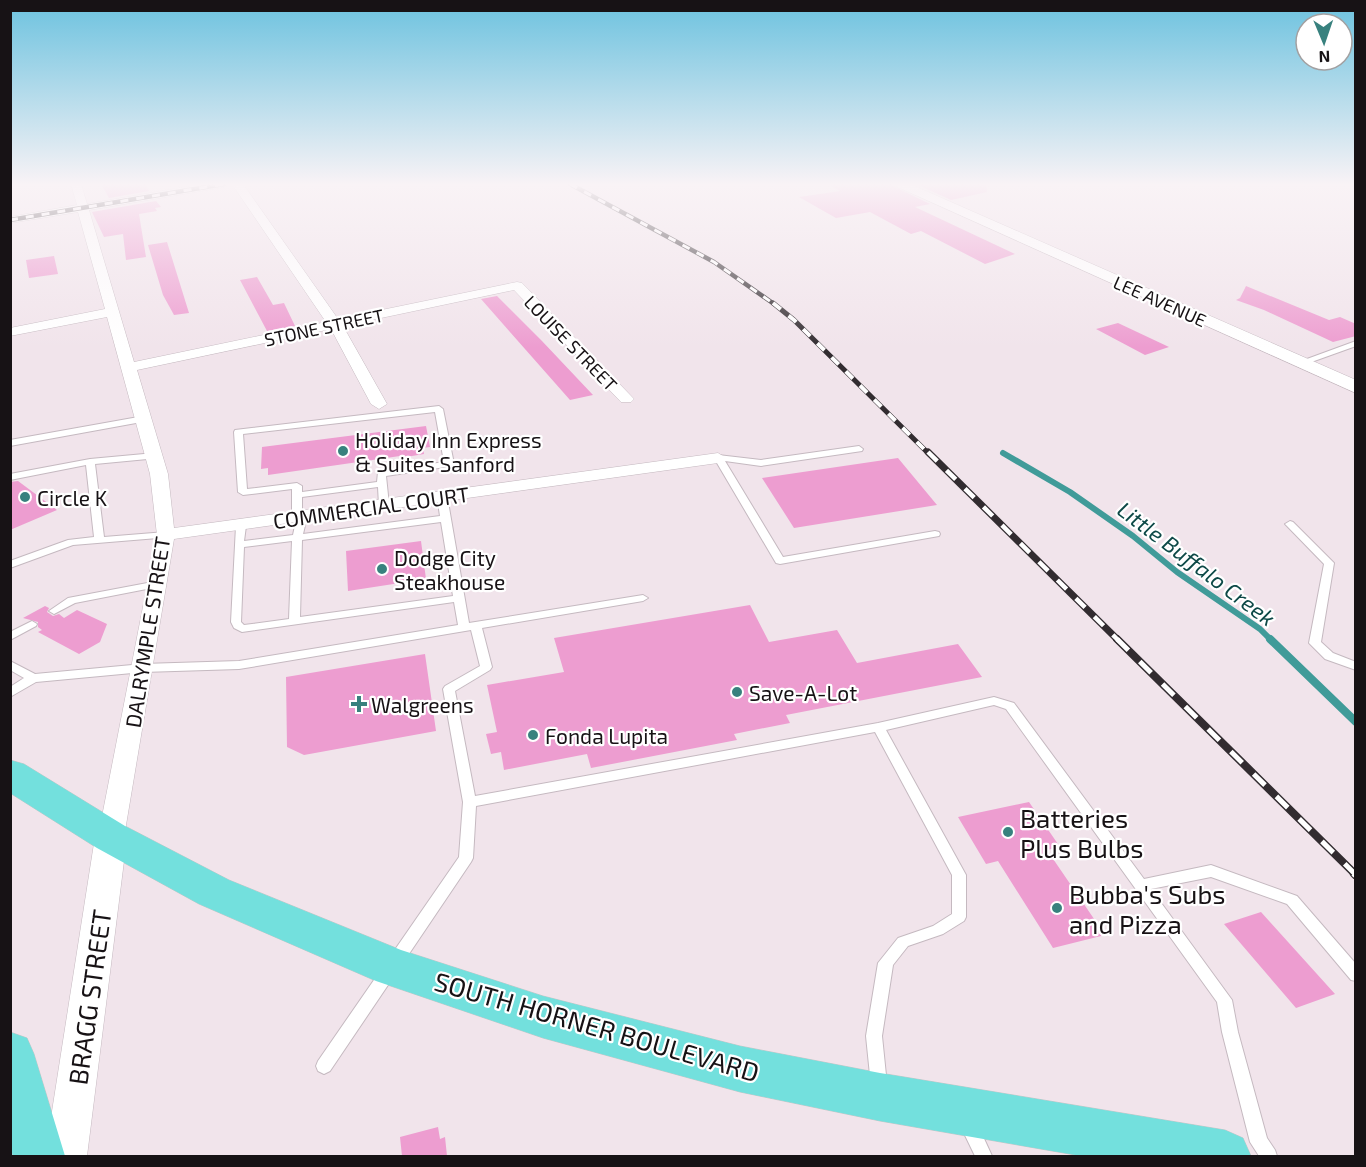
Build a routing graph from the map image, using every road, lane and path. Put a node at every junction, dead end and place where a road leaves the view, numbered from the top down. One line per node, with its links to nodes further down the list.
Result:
1 (92, 238): 5 (street, DALRYMPLE STREET)
2 (275, 238): 6 (street)
3 (1020, 238): 9 (street, LEE AVENUE)
4 (517, 286): 6 (street, STONE STREET); 12 (street, LOUISE STREET)
5 (113, 312): 7 (street); 10 (street, DALRYMPLE STREET)
6 (335, 325): 10 (street, STONE STREET); 13 (street)
7 (10, 332)
8 (1356, 344): 9 (lane)
9 (1300, 363): 11 (street, LEE AVENUE)
10 (130, 367): 14 (street, DALRYMPLE STREET)
11 (1356, 387)
12 (626, 399)
13 (379, 404)
14 (144, 419): 15 (lane); 17 (street, DALRYMPLE STREET)
15 (10, 443)
16 (859, 449): 18 (lane)
17 (154, 456): 19 (lane); 30 (street, DALRYMPLE STREET)
18 (718, 458): 23 (street, COMMERCIAL COURT); 29 (lane)
19 (90, 462): 20 (lane); 32 (lane)
20 (10, 477)
21 (382, 484): 22 (lane); 22 (lane); 24 (lane)
22 (297, 495): 25 (lane)
23 (442, 496): 24 (street, COMMERCIAL COURT); 26 (lane)
24 (384, 505): 25 (street, COMMERCIAL COURT)
25 (300, 518): 28 (street, COMMERCIAL COURT); 31 (lane)
26 (446, 518): 31 (lane); 36 (lane)
27 (1290, 524): 44 (lane)
28 (241, 526): 30 (street, COMMERCIAL COURT); 33 (lane)
29 (935, 534)
30 (166, 535): 32 (lane); 35 (street, DALRYMPLE STREET)
31 (297, 537): 33 (lane); 39 (lane)
32 (99, 540): 34 (lane)
33 (239, 545): 39 (lane)
34 (10, 565)
35 (158, 584): 38 (lane); 45 (street, DALRYMPLE STREET)
36 (459, 598): 39 (lane); 41 (lane)
37 (643, 598): 41 (lane)
38 (54, 611)
39 (294, 622)
40 (32, 624): 42 (lane)
41 (470, 627): 45 (lane); 50 (lane)
42 (10, 637)
43 (10, 665): 46 (lane)
44 (1356, 666)
45 (143, 668): 46 (lane); 51 (street, DALRYMPLE STREET)
46 (33, 678): 47 (lane)
47 (10, 693)
48 (878, 726): 50 (lane); 52 (lane); 57 (lane)
49 (10, 774): 51 (main road, SOUTH HORNER BOULEVARD)
50 (470, 802): 53 (lane)
51 (111, 837): 53 (main road, SOUTH HORNER BOULEVARD); 61 (street, BRAGG STREET)
52 (1140, 885): 54 (lane); 64 (lane)
53 (392, 967): 56 (lane); 57 (main road, SOUTH HORNER BOULEVARD)
54 (1356, 975)
55 (10, 1054): 60 (main road)
56 (324, 1065)
57 (880, 1097): 58 (main road, SOUTH HORNER BOULEVARD)
58 (963, 1112): 59 (main road, SOUTH HORNER BOULEVARD); 62 (lane)
59 (1146, 1149): 63 (main road, SOUTH HORNER BOULEVARD)
60 (39, 1156)
61 (66, 1156)
62 (984, 1156)
63 (1226, 1156)
64 (1269, 1156)

